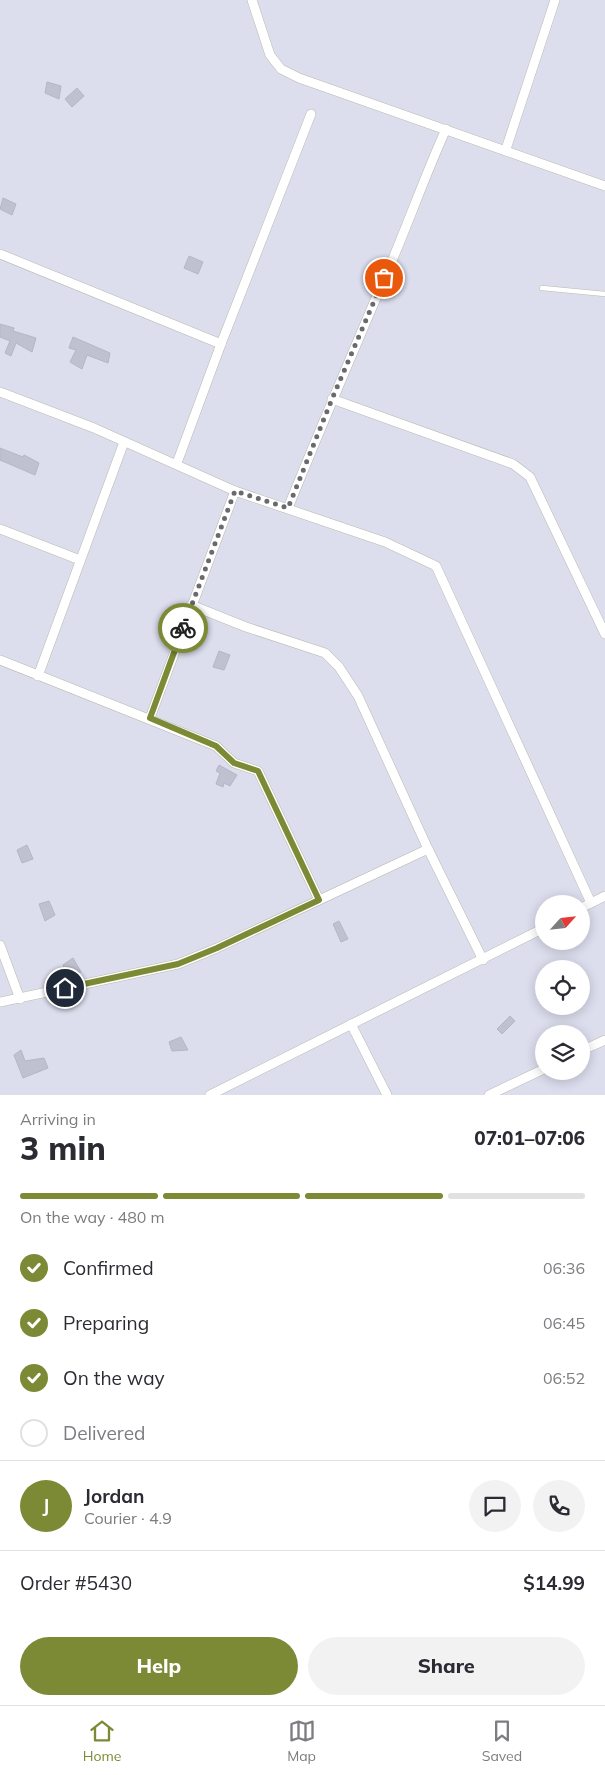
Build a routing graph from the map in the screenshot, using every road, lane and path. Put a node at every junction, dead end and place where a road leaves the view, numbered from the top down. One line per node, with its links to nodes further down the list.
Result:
1 (252, 0): 4 (street)
2 (555, 0): 5 (street)
3 (311, 114): 10 (street)
4 (446, 129): 5 (street); 12 (street)
5 (506, 149): 6 (street)
6 (605, 186)
7 (0, 254): 10 (street)
8 (542, 288): 9 (lane)
9 (605, 294)
10 (221, 344): 14 (street)
11 (0, 392): 13 (street)
12 (332, 399): 16 (street); 20 (street)
13 (124, 442): 14 (street); 18 (street)
14 (177, 463): 15 (street)
15 (235, 491): 16 (street); 19 (street)
16 (288, 508): 27 (street)
17 (0, 529): 18 (street)
18 (80, 560): 22 (street)
19 (191, 605): 23 (street); 24 (street)
20 (605, 634)
21 (0, 660): 22 (street)
22 (38, 676): 23 (street)
23 (150, 718): 26 (street)
24 (428, 849): 26 (street); 30 (street)
25 (605, 896): 27 (street)
26 (319, 900): 31 (street)
27 (591, 903)
28 (535, 933): 30 (street)
29 (0, 945): 31 (street)
30 (483, 960): 33 (street)
31 (20, 999): 32 (street)
32 (0, 1002)
33 (351, 1024): 37 (street); 38 (street)
34 (605, 1040): 35 (street)
35 (590, 1047)
36 (535, 1073): 39 (street)
37 (210, 1095)
38 (387, 1095)
39 (489, 1095)

